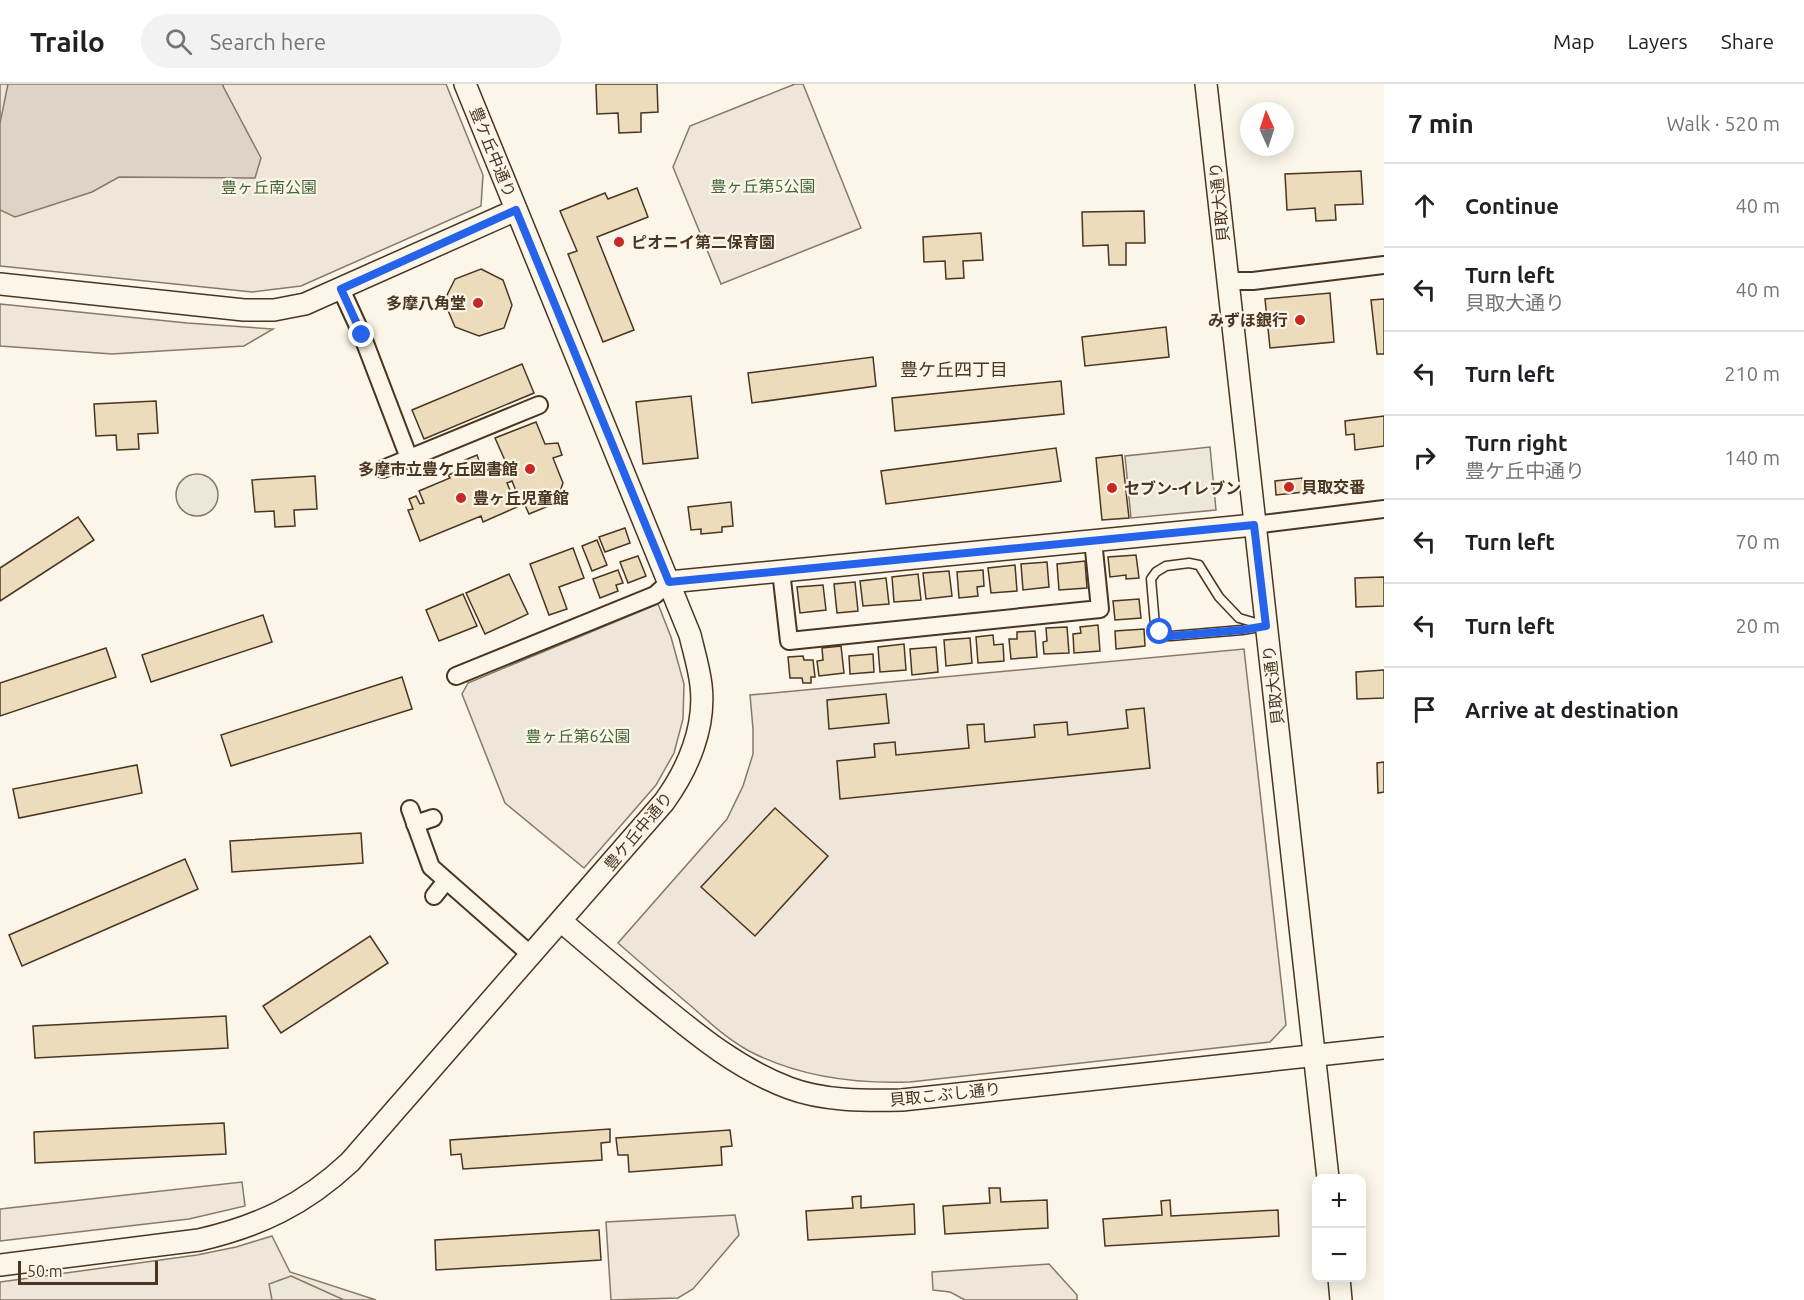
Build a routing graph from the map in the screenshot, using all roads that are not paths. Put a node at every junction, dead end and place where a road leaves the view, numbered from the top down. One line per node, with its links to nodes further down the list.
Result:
1 (465, 84): 3 (street, 豊ケ丘中通り)
2 (1206, 84): 5 (street, 貝取大通り)
3 (516, 210): 7 (street); 15 (street, 豊ケ丘中通り)
4 (1384, 265): 5 (street)
5 (1227, 280): 12 (street, 貝取大通り)
6 (0, 284): 7 (street)
7 (341, 289): 9 (street)
8 (539, 405): 9 (street)
9 (409, 458): 10 (street)
10 (383, 469)
11 (1384, 510): 12 (street)
12 (1254, 525): 13 (street); 16 (street, 貝取大通り)
13 (1093, 540): 14 (street); 14 (street)
14 (781, 571): 15 (street)
15 (669, 582): 17 (street); 21 (street, 豊ケ丘中通り)
16 (1266, 626): 16 (lane); 24 (street, 貝取大通り)
17 (456, 676)
18 (433, 818): 19 (street)
19 (446, 881): 20 (street); 22 (street)
20 (434, 896)
21 (561, 921): 22 (street, 豊ケ丘中通り); 24 (street, 貝取こぶし通り)
22 (531, 955): 26 (street, 豊ケ丘中通り)
23 (1384, 1048): 24 (street, 貝取こぶし通り)
24 (1315, 1055): 25 (street, 貝取大通り)
25 (1327, 1174)
26 (0, 1265)
27 (1339, 1282): 28 (street)
28 (1341, 1300)

